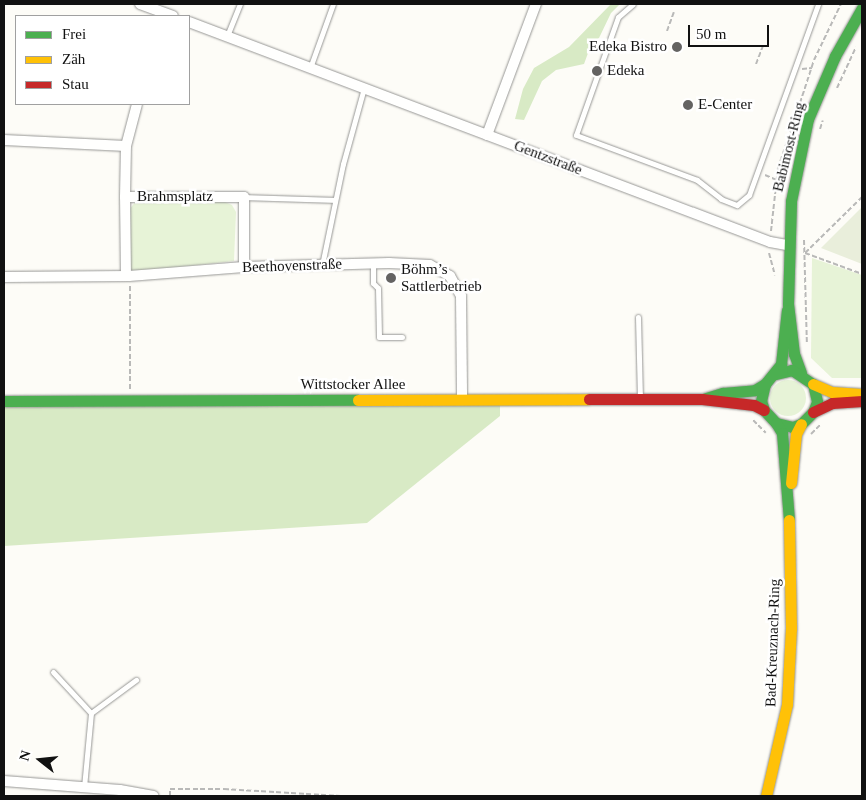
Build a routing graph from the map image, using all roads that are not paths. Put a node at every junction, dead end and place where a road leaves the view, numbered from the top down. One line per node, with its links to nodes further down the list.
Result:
1 (140, 4): 8 (street)
2 (240, 4): 10 (lane)
3 (334, 4): 11 (lane)
4 (536, 4): 14 (street)
5 (633, 4): 6 (lane)
6 (818, 4)
7 (860, 9): 20 (main road, Babimost-Ring)
8 (167, 13)
9 (190, 22): 10 (street, Gentzstraße)
10 (227, 36): 11 (street, Gentzstraße)
11 (310, 68): 12 (street, Gentzstraße)
12 (364, 87): 14 (street, Gentzstraße); 19 (lane)
13 (137, 105): 16 (street)
14 (487, 135): 20 (street, Gentzstraße)
15 (4, 140): 16 (street)
16 (126, 146): 17 (street)
17 (125, 196): 18 (street, Brahmsplatz); 25 (street, Brahmsplatz)
18 (244, 198): 19 (lane, Brahmsplatz); 23 (street)
19 (335, 200): 22 (lane)
20 (787, 245): 26 (main road, Babimost-Ring)
21 (373, 263): 22 (street, Beethovenstraße); 28 (lane); 36 (street, Beethovenstraße)
22 (322, 265): 23 (street, Beethovenstraße)
23 (244, 267): 25 (street, Beethovenstraße)
24 (4, 276): 25 (street, Beethovenstraße)
25 (128, 276)
26 (788, 304): 29 (main road, Babimost-Ring); 30 (main road, Babimost-Ring)
27 (638, 317): 34 (lane)
28 (402, 337)
29 (801, 373): 30 (main road); 32 (main road)
30 (776, 374): 31 (main road)
31 (765, 384): 35 (main road); 39 (main road)
32 (813, 384): 33 (main road); 40 (main road)
33 (862, 394)
34 (640, 399): 35 (main road, Wittstocker Allee); 36 (main road, Wittstocker Allee)
35 (702, 399): 39 (main road)
36 (462, 400): 37 (main road, Wittstocker Allee)
37 (4, 401)
38 (862, 401): 40 (main road)
39 (764, 410): 41 (main road)
40 (813, 412): 42 (main road)
41 (776, 423): 42 (main road); 43 (main road, Bad-Kreuznach-Ring)
42 (801, 424): 43 (main road, Bad-Kreuznach-Ring)
43 (789, 490): 50 (main road, Bad-Kreuznach-Ring)
44 (53, 672): 46 (lane)
45 (136, 680): 46 (lane)
46 (91, 713): 48 (lane)
47 (4, 781): 48 (street)
48 (84, 787): 49 (street)
49 (153, 796)
50 (766, 796)

